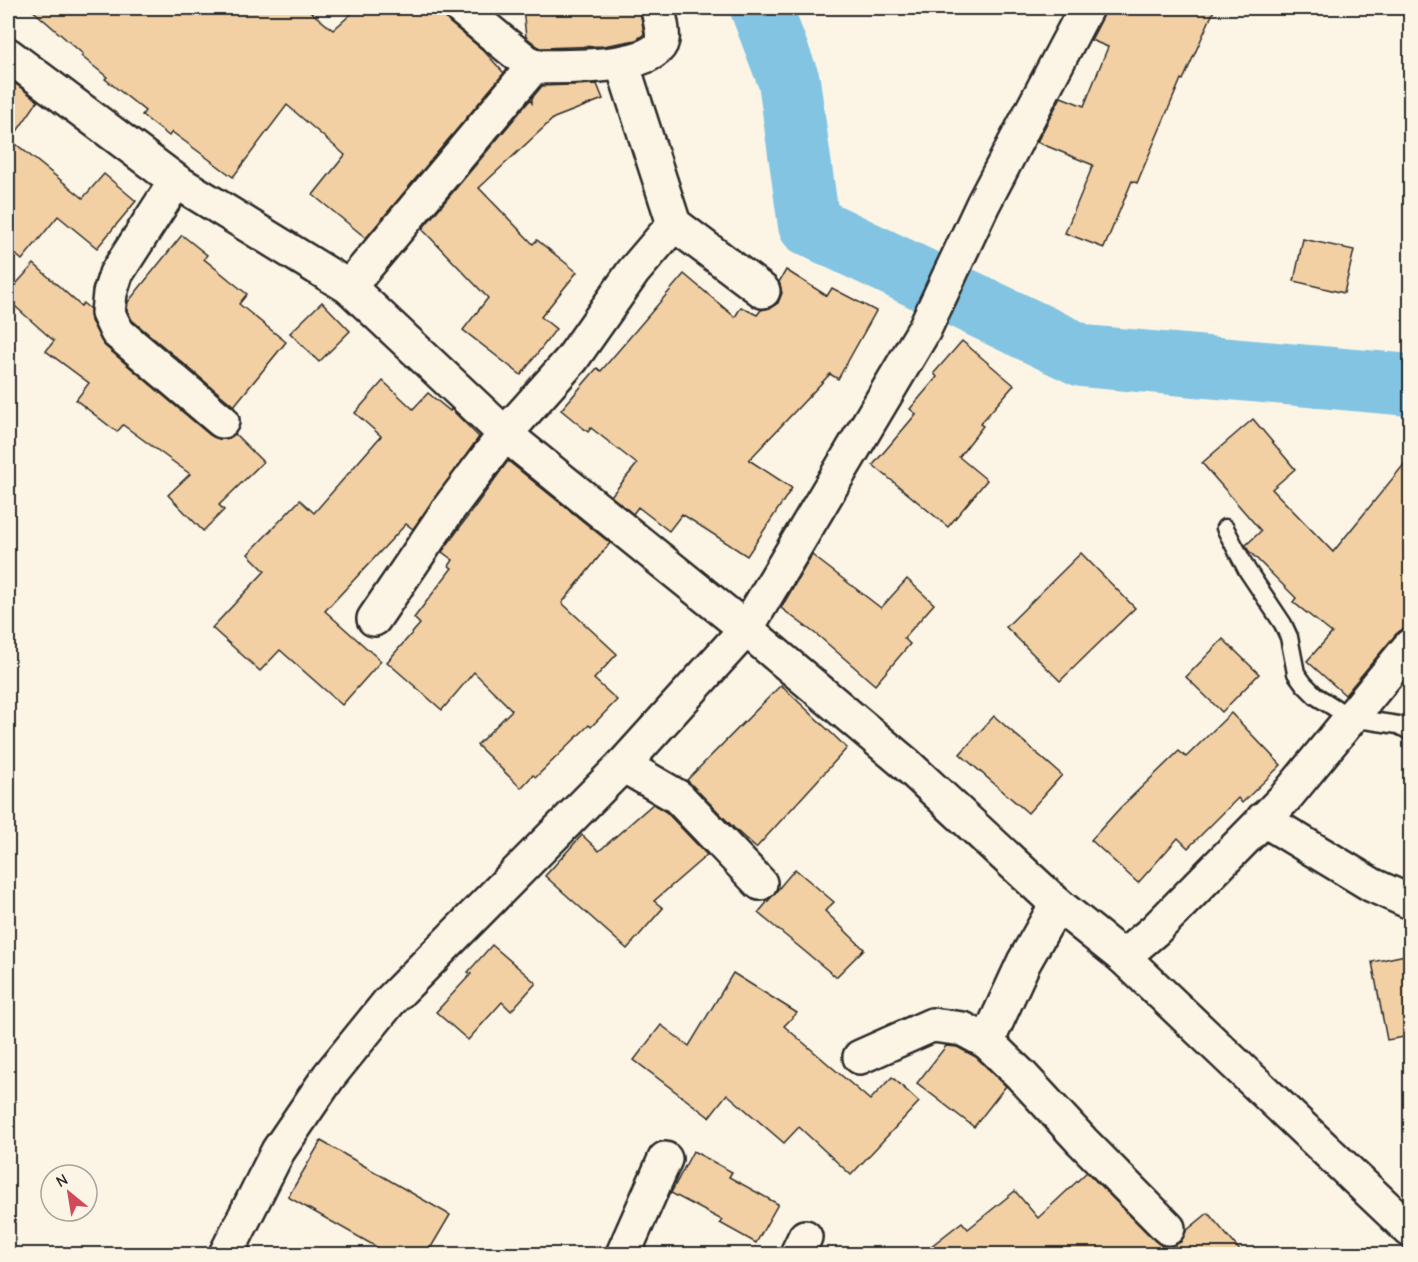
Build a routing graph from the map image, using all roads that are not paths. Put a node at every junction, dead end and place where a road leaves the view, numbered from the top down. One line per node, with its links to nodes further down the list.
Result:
1 (461, 8): 6 (street)
2 (658, 8): 5 (street)
3 (1086, 8): 15 (street)
4 (8, 55): 7 (street)
5 (622, 63): 6 (street); 8 (street)
6 (533, 67): 9 (street)
7 (176, 181): 9 (street); 11 (street)
8 (674, 224): 10 (street); 12 (street)
9 (349, 287): 12 (street)
10 (763, 291)
11 (222, 421)
12 (505, 434): 14 (street); 15 (street)
13 (1225, 528): 17 (lane)
14 (374, 619)
15 (746, 629): 19 (street); 23 (street)
16 (1410, 645): 17 (street)
17 (1350, 718): 18 (lane); 20 (street)
18 (1410, 731)
19 (623, 765): 21 (street); 30 (street)
20 (1263, 819): 22 (street); 24 (street)
21 (760, 883)
22 (1410, 902)
23 (1057, 904): 24 (street); 25 (street)
24 (1123, 957): 29 (street)
25 (987, 1042): 26 (street); 28 (street)
26 (860, 1057)
27 (666, 1159): 31 (street)
28 (1168, 1228)
29 (1410, 1230)
30 (226, 1254)
31 (623, 1254)

